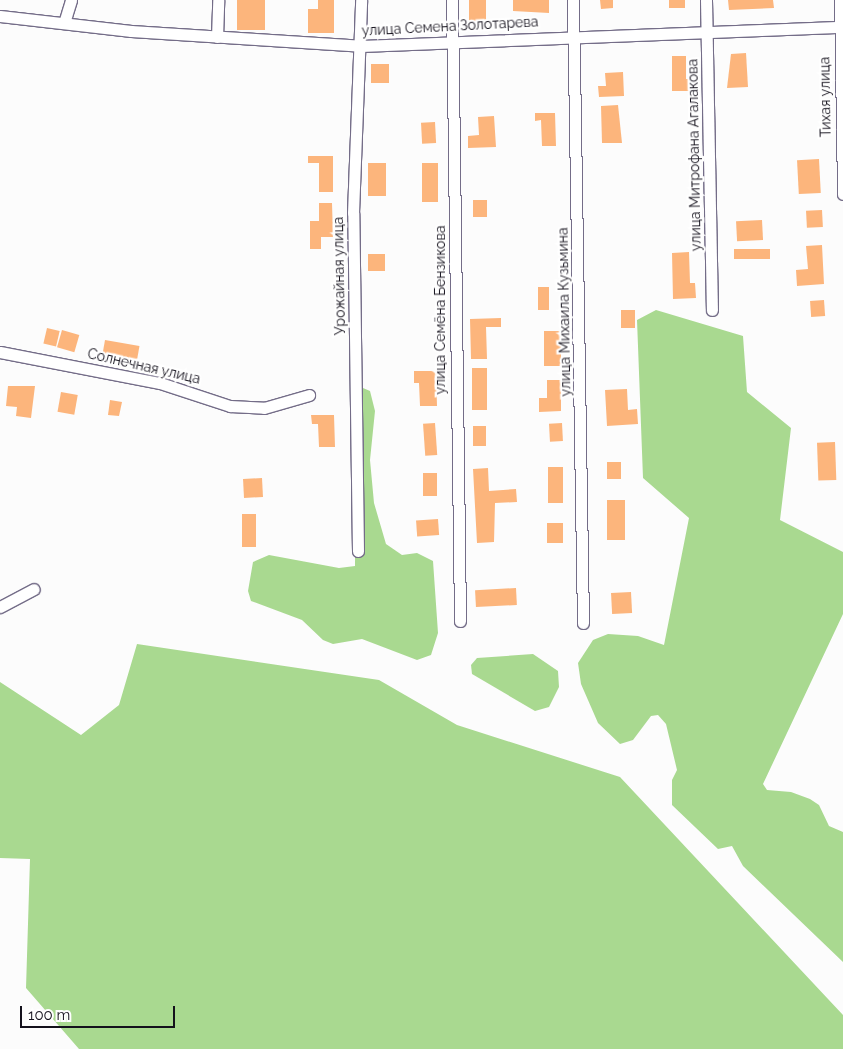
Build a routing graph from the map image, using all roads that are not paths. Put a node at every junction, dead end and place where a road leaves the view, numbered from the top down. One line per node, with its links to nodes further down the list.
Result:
1 (71, 0): 9 (street)
2 (218, 0): 13 (street)
3 (361, 0): 15 (street, Урожайная улица)
4 (452, 0): 14 (street, улица Семёна Бензикова)
5 (573, 0): 12 (street, улица Михаила Кузьмина)
6 (706, 0): 11 (street, улица Митрофана Агалакова)
7 (840, 0): 10 (street, Тихая улица)
8 (0, 16): 9 (street, улица Семена Золотарева)
9 (64, 23): 13 (street, улица Семена Золотарева)
10 (842, 27): 11 (street, улица Семена Золотарева); 16 (street, Тихая улица)
11 (706, 32): 12 (street, улица Семена Золотарева); 17 (street, улица Митрофана Агалакова)
12 (574, 35): 14 (street, улица Семена Золотарева); 24 (street, улица Михаила Кузьмина)
13 (217, 37): 15 (street, улица Семена Золотарева)
14 (453, 44): 15 (street, улица Семена Золотарева); 23 (street, улица Семёна Бензикова)
15 (361, 46): 20 (street, Урожайная улица)
16 (843, 194)
17 (712, 310)
18 (0, 352): 19 (street, Солнечная улица)
19 (309, 395)
20 (358, 551)
21 (34, 589): 22 (street)
22 (0, 607)
23 (460, 621)
24 (583, 623)

